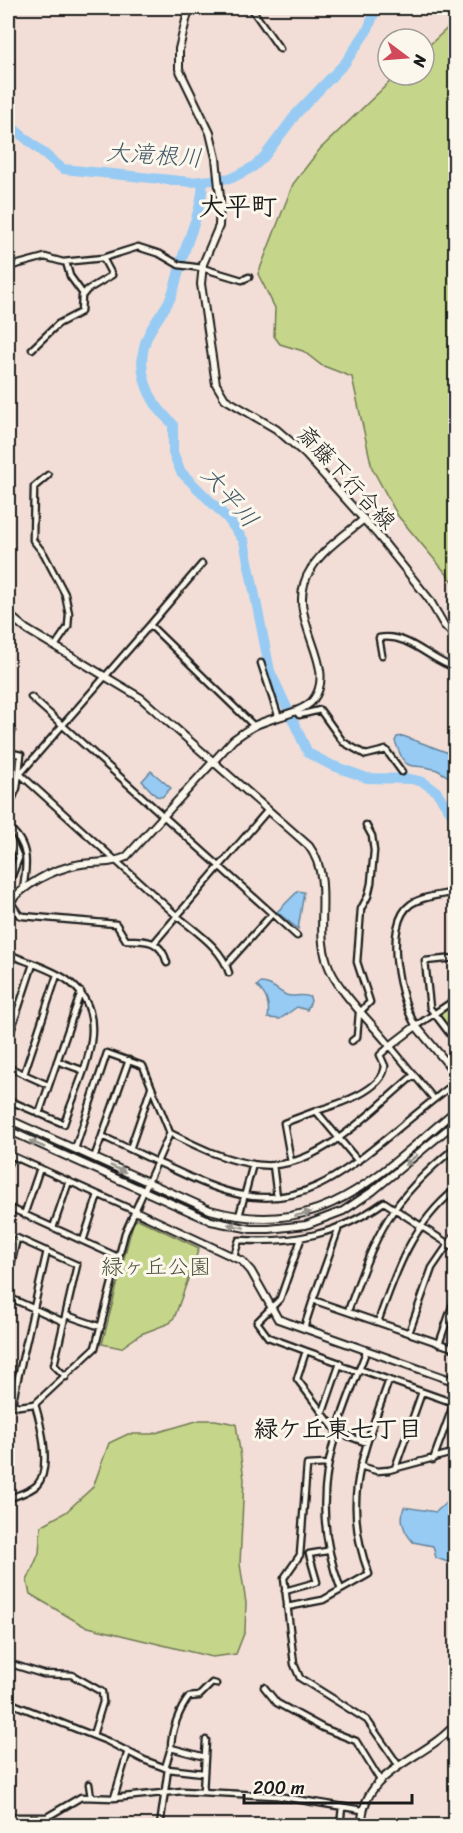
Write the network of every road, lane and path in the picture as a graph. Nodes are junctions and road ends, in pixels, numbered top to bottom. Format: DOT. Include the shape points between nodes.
graph roads {
  1 [pos="189,8"];
  2 [pos="251,8"];
  3 [pos="280,49"];
  4 [pos="103,258"];
  5 [pos="66,262"];
  6 [pos="8,267"];
  7 [pos="202,268"];
  8 [pos="249,277"];
  9 [pos="83,294"];
  10 [pos="32,350"];
  11 [pos="48,475"];
  12 [pos="364,519"];
  13 [pos="202,564"];
  14 [pos="9,618"];
  15 [pos="150,625"];
  16 [pos="456,638"];
  17 [pos="55,646"];
  18 [pos="382,655"];
  19 [pos="261,663"];
  20 [pos="456,668"];
  21 [pos="105,675"];
  22 [pos="31,697"];
  23 [pos="287,713"];
  24 [pos="62,726"];
  25 [pos="254,726"];
  26 [pos="12,731"];
  27 [pos="8,744"];
  28 [pos="8,752"];
  29 [pos="212,762"];
  30 [pos="402,772"];
  31 [pos="20,774"];
  32 [pos="8,809"];
  33 [pos="268,810"];
  34 [pos="164,818"];
  35 [pos="366,825"];
  36 [pos="8,827"];
  37 [pos="8,833"];
  38 [pos="116,862"];
  39 [pos="220,866"];
  40 [pos="11,878"];
  41 [pos="23,889"];
  42 [pos="456,892"];
  43 [pos="9,902"];
  44 [pos="272,914"];
  45 [pos="177,916"];
  46 [pos="297,936"];
  47 [pos="154,943"];
  48 [pos="8,955"];
  49 [pos="456,958"];
  50 [pos="167,963"];
  51 [pos="33,964"];
  52 [pos="227,964"];
  53 [pos="229,973"];
  54 [pos="57,975"];
  55 [pos="81,992"];
  56 [pos="456,999"];
  57 [pos="362,1011"];
  58 [pos="433,1014"];
  59 [pos="416,1026"];
  60 [pos="8,1040"];
  61 [pos="352,1041"];
  62 [pos="456,1042"];
  63 [pos="390,1046"];
  64 [pos="129,1060"];
  65 [pos="57,1061"];
  66 [pos="8,1067"];
  67 [pos="82,1070"];
  68 [pos="24,1074"];
  69 [pos="456,1074"];
  70 [pos="414,1075"];
  71 [pos="456,1082"];
  72 [pos="48,1085"];
  73 [pos="151,1088"];
  74 [pos="434,1099"];
  75 [pos="8,1100"];
  76 [pos="456,1110"];
  77 [pos="316,1111"];
  78 [pos="39,1114"];
  79 [pos="8,1119"];
  80 [pos="456,1122"];
  81 [pos="8,1130"];
  82 [pos="170,1133"];
  83 [pos="102,1136"];
  84 [pos="338,1137"];
  85 [pos="456,1147"];
  86 [pos="75,1149"];
  87 [pos="129,1149"];
  88 [pos="9,1155"];
  89 [pos="94,1158"];
  90 [pos="291,1161"];
  91 [pos="358,1161"];
  92 [pos="156,1162"];
  93 [pos="8,1164"];
  94 [pos="253,1164"];
  95 [pos="273,1165"];
  96 [pos="40,1168"];
  97 [pos="69,1181"];
  98 [pos="147,1183"];
  99 [pos="456,1189"];
  100 [pos="144,1191"];
  101 [pos="98,1195"];
  102 [pos="245,1195"];
  103 [pos="277,1197"];
  104 [pos="8,1207"];
  105 [pos="394,1207"];
  106 [pos="135,1211"];
  107 [pos="24,1215"];
  108 [pos="238,1218"];
  109 [pos="420,1225"];
  110 [pos="53,1228"];
  111 [pos="338,1230"];
  112 [pos="456,1233"];
  113 [pos="300,1239"];
  114 [pos="83,1241"];
  115 [pos="447,1243"];
  116 [pos="456,1248"];
  117 [pos="47,1251"];
  118 [pos="234,1256"];
  119 [pos="118,1257"];
  120 [pos="8,1279"];
  121 [pos="456,1295"];
  122 [pos="8,1297"];
  123 [pos="313,1300"];
  124 [pos="33,1309"];
  125 [pos="270,1309"];
  126 [pos="348,1311"];
  127 [pos="66,1315"];
  128 [pos="64,1322"];
  129 [pos="378,1322"];
  130 [pos="101,1327"];
  131 [pos="303,1329"];
  132 [pos="409,1333"];
  133 [pos="439,1344"];
  134 [pos="456,1349"];
  135 [pos="306,1351"];
  136 [pos="366,1352"];
  137 [pos="339,1365"];
  138 [pos="358,1370"];
  139 [pos="66,1377"];
  140 [pos="389,1380"];
  141 [pos="456,1382"];
  142 [pos="422,1392"];
  143 [pos="10,1404"];
  144 [pos="35,1404"];
  145 [pos="323,1412"];
  146 [pos="337,1432"];
  147 [pos="368,1443"];
  148 [pos="456,1452"];
  149 [pos="433,1460"];
  150 [pos="327,1464"];
  151 [pos="360,1466"];
  152 [pos="395,1468"];
  153 [pos="8,1499"];
  154 [pos="327,1551"];
  155 [pos="309,1554"];
  156 [pos="300,1555"];
  157 [pos="341,1590"];
  158 [pos="285,1592"];
  159 [pos="287,1607"];
  160 [pos="8,1663"];
  161 [pos="216,1684"];
  162 [pos="264,1687"];
  163 [pos="8,1702"];
  164 [pos="456,1723"];
  165 [pos="93,1735"];
  166 [pos="206,1740"];
  167 [pos="171,1748"];
  168 [pos="128,1751"];
  169 [pos="205,1757"];
  170 [pos="399,1766"];
  171 [pos="166,1768"];
  172 [pos="203,1773"];
  173 [pos="380,1780"];
  174 [pos="89,1784"];
  175 [pos="166,1792"];
  176 [pos="203,1792"];
  177 [pos="91,1797"];
  178 [pos="114,1798"];
  179 [pos="342,1807"];
  180 [pos="362,1810"];
  181 [pos="8,1817"];
  182 [pos="41,1819"];
  183 [pos="41,1826"];
  184 [pos="160,1826"];
  185 [pos="340,1826"];
  186 [pos="362,1826"];
  1 -- 7 [label="street, 斎藤下行合線" via="179,49 179,69 210,133 220,197 219,226"];
  2 -- 3 [label="street"];
  4 -- 5 [label="street"];
  4 -- 7 [label="street" via="138,248 160,254 178,265"];
  4 -- 9 [label="street" via="112,275"];
  5 -- 6 [label="street" via="45,257"];
  5 -- 9 [label="street" via="70,276"];
  7 -- 8 [label="street" via="242,280"];
  7 -- 12 [label="street, 斎藤下行合線" via="201,290 214,379 222,395 293,443"];
  9 -- 10 [label="street" via="81,312 58,324"];
  11 -- 17 [label="street" via="34,487 32,531 33,540 65,594 68,627"];
  12 -- 16 [label="street, 斎藤下行合線"];
  12 -- 23 [label="street" via="324,553 306,578 302,612 321,678 314,699"];
  13 -- 15 [label="street"];
  14 -- 17 [label="street"];
  15 -- 21 [label="street"];
  15 -- 25 [label="street"];
  17 -- 21 [label="street"];
  18 -- 20 [label="street" via="379,638 384,637 427,651"];
  19 -- 23 [label="street"];
  21 -- 24 [label="street"];
  21 -- 29 [label="street" via="141,698"];
  22 -- 24 [label="street"];
  23 -- 25 [label="street"];
  23 -- 30 [label="street" via="299,715 320,710 343,742 362,754 387,750"];
  24 -- 31 [label="street"];
  24 -- 34 [label="street"];
  25 -- 29 [label="street" via="233,740"];
  26 -- 27 [label="street"];
  28 -- 31 [label="street" via="21,755"];
  29 -- 33 [label="street"];
  29 -- 34 [label="street"];
  31 -- 32 [label="street"];
  31 -- 38 [label="street"];
  33 -- 39 [label="street"];
  33 -- 57 [label="street" via="317,856 323,879 327,962"];
  34 -- 38 [label="street" via="133,852"];
  34 -- 39 [label="street"];
  35 -- 57 [label="street" via="374,851 371,883 361,909 357,962 370,1002"];
  36 -- 41 [label="street" via="28,857"];
  37 -- 40 [label="street" via="19,858"];
  38 -- 41 [label="street" via="77,864"];
  38 -- 45 [label="street"];
  39 -- 44 [label="street"];
  39 -- 45 [label="street"];
  41 -- 43 [label="street"];
  42 -- 59 [label="street" via="411,904 399,922 395,962 410,1018"];
  43 -- 47 [label="street" via="19,915 116,924 126,940"];
  44 -- 46 [label="street"];
  44 -- 52 [label="street"];
  45 -- 47 [label="street"];
  45 -- 52 [label="street"];
  47 -- 50 [label="street" via="162,949"];
  48 -- 51 [label="street"];
  49 -- 58 [label="street" via="425,961"];
  51 -- 54 [label="street"];
  51 -- 60 [label="street"];
  52 -- 53 [label="street"];
  54 -- 55 [label="street"];
  54 -- 68 [label="street"];
  55 -- 65 [label="street"];
  55 -- 67 [label="street" via="94,1027"];
  56 -- 58 [label="street"];
  57 -- 61 [label="street" via="357,1037"];
  57 -- 63 [label="street"];
  58 -- 59 [label="street"];
  58 -- 62 [label="street"];
  59 -- 63 [label="street"];
  59 -- 69 [label="street"];
  63 -- 70 [label="street"];
  63 -- 77 [label="street" via="380,1055 385,1066 381,1077 355,1097"];
  64 -- 73 [label="street" via="143,1066"];
  64 -- 83 [label="street"];
  64 -- 86 [label="street" via="107,1053"];
  65 -- 67 [label="street"];
  65 -- 72 [label="street"];
  66 -- 68 [label="street"];
  67 -- 78 [label="street" via="64,1124"];
  68 -- 72 [label="street"];
  70 -- 74 [label="street"];
  70 -- 84 [label="street"];
  71 -- 74 [label="street"];
  72 -- 78 [label="street"];
  73 -- 82 [label="street"];
  73 -- 87 [label="street"];
  74 -- 91 [label="street"];
  75 -- 78 [label="street"];
  108 -- 76 [label="street, one-way" via="297,1216 341,1201"];
  77 -- 84 [label="street"];
  77 -- 90 [label="street" via="284,1123"];
  79 -- 86 [label="street"];
  80 -- 100 [label="street, one-way" via="373,1191 343,1211 306,1224 269,1229 211,1221"];
  100 -- 81 [label="street, one-way"];
  82 -- 92 [label="street"];
  82 -- 94 [label="street" via="229,1159"];
  83 -- 87 [label="street"];
  83 -- 89 [label="street"];
  84 -- 90 [label="street" via="316,1153"];
  84 -- 91 [label="street"];
  85 -- 105 [label="street" via="417,1180"];
  86 -- 89 [label="street"];
  87 -- 92 [label="street"];
  88 -- 93 [label="street"];
  88 -- 96 [label="street"];
  89 -- 98 [label="street, one-way"];
  90 -- 95 [label="street"];
  91 -- 103 [label="street" via="320,1186"];
  92 -- 98 [label="street"];
  92 -- 102 [label="street" via="211,1186"];
  94 -- 95 [label="street"];
  94 -- 102 [label="street"];
  95 -- 103 [label="street"];
  96 -- 97 [label="street"];
  96 -- 107 [label="street"];
  97 -- 101 [label="street"];
  97 -- 110 [label="street"];
  98 -- 100 [label="street"];
  98 -- 108 [label="street"];
  99 -- 109 [label="street"];
  100 -- 106 [label="street"];
  101 -- 106 [label="street"];
  101 -- 114 [label="street"];
  102 -- 103 [label="street"];
  102 -- 108 [label="street"];
  104 -- 107 [label="street"];
  105 -- 109 [label="street"];
  105 -- 111 [label="street" via="384,1202"];
  105 -- 126 [label="street" via="372,1244"];
  106 -- 118 [label="street"];
  106 -- 119 [label="street"];
  107 -- 110 [label="street"];
  109 -- 115 [label="street"];
  109 -- 129 [label="street" via="398,1266"];
  110 -- 114 [label="street"];
  111 -- 113 [label="street"];
  111 -- 123 [label="street"];
  112 -- 115 [label="street"];
  113 -- 118 [label="street" via="239,1240"];
  113 -- 125 [label="street" via="280,1299"];
  114 -- 119 [label="street"];
  115 -- 116 [label="street"];
  115 -- 132 [label="street" via="432,1268"];
  117 -- 120 [label="street" via="17,1238"];
  117 -- 124 [label="street"];
  117 -- 127 [label="street" via="77,1265"];
  118 -- 125 [label="street" via="251,1271"];
  119 -- 130 [label="street"];
  121 -- 133 [label="street"];
  122 -- 124 [label="street"];
  123 -- 126 [label="street"];
  123 -- 131 [label="street"];
  124 -- 128 [label="street"];
  124 -- 143 [label="street"];
  125 -- 131 [label="street" via="278,1319"];
  125 -- 135 [label="street" via="257,1322 264,1332"];
  126 -- 129 [label="street"];
  127 -- 128 [label="street"];
  127 -- 130 [label="street"];
  128 -- 139 [label="street" via="54,1365"];
  129 -- 132 [label="street"];
  130 -- 139 [label="street" via="95,1348"];
  131 -- 136 [label="street"];
  132 -- 133 [label="street"];
  133 -- 134 [label="street"];
  135 -- 137 [label="street"];
  135 -- 145 [label="street" via="297,1379"];
  136 -- 138 [label="street"];
  136 -- 141 [label="street"];
  137 -- 138 [label="street"];
  137 -- 145 [label="street"];
  138 -- 140 [label="street"];
  138 -- 146 [label="street"];
  139 -- 144 [label="street"];
  140 -- 142 [label="street"];
  140 -- 147 [label="street"];
  142 -- 149 [label="street" via="454,1403"];
  142 -- 152 [label="street"];
  143 -- 144 [label="street"];
  144 -- 153 [label="street" via="45,1471 36,1486"];
  145 -- 146 [label="street"];
  146 -- 147 [label="street"];
  146 -- 150 [label="street"];
  147 -- 151 [label="street"];
  148 -- 149 [label="street"];
  149 -- 152 [label="street"];
  150 -- 154 [label="street" via="322,1516"];
  150 -- 156 [label="street" via="307,1466"];
  151 -- 152 [label="street" via="377,1471"];
  151 -- 157 [label="street" via="355,1515 357,1537 369,1574"];
  154 -- 155 [label="street"];
  154 -- 157 [label="street"];
  155 -- 156 [label="street"];
  155 -- 158 [label="street" via="317,1582"];
  156 -- 158 [label="street" via="284,1578"];
  157 -- 159 [label="street" via="323,1600"];
  158 -- 159 [label="street"];
  159 -- 170 [label="street" via="294,1664 300,1678 367,1720"];
  160 -- 165 [label="street" via="43,1674 72,1675 102,1692 103,1702"];
  161 -- 167 [label="street" via="185,1702"];
  162 -- 173 [label="street" via="277,1703 356,1741"];
  163 -- 165 [label="street"];
  164 -- 170 [label="street" via="436,1743"];
  165 -- 168 [label="street"];
  166 -- 169 [label="street"];
  167 -- 169 [label="street"];
  167 -- 171 [label="street"];
  168 -- 171 [label="street"];
  168 -- 178 [label="street"];
  169 -- 172 [label="street"];
  170 -- 173 [label="street"];
  171 -- 172 [label="street"];
  171 -- 175 [label="street"];
  172 -- 176 [label="street"];
  173 -- 180 [label="street"];
  174 -- 177 [label="street"];
  175 -- 176 [label="street"];
  175 -- 178 [label="street"];
  175 -- 184 [label="street"];
  176 -- 179 [label="street" via="277,1796"];
  177 -- 178 [label="street"];
  177 -- 182 [label="street" via="81,1797"];
  179 -- 180 [label="street"];
  179 -- 185 [label="street"];
  180 -- 186 [label="street"];
  181 -- 182 [label="street"];
  182 -- 183 [label="street"];
}
